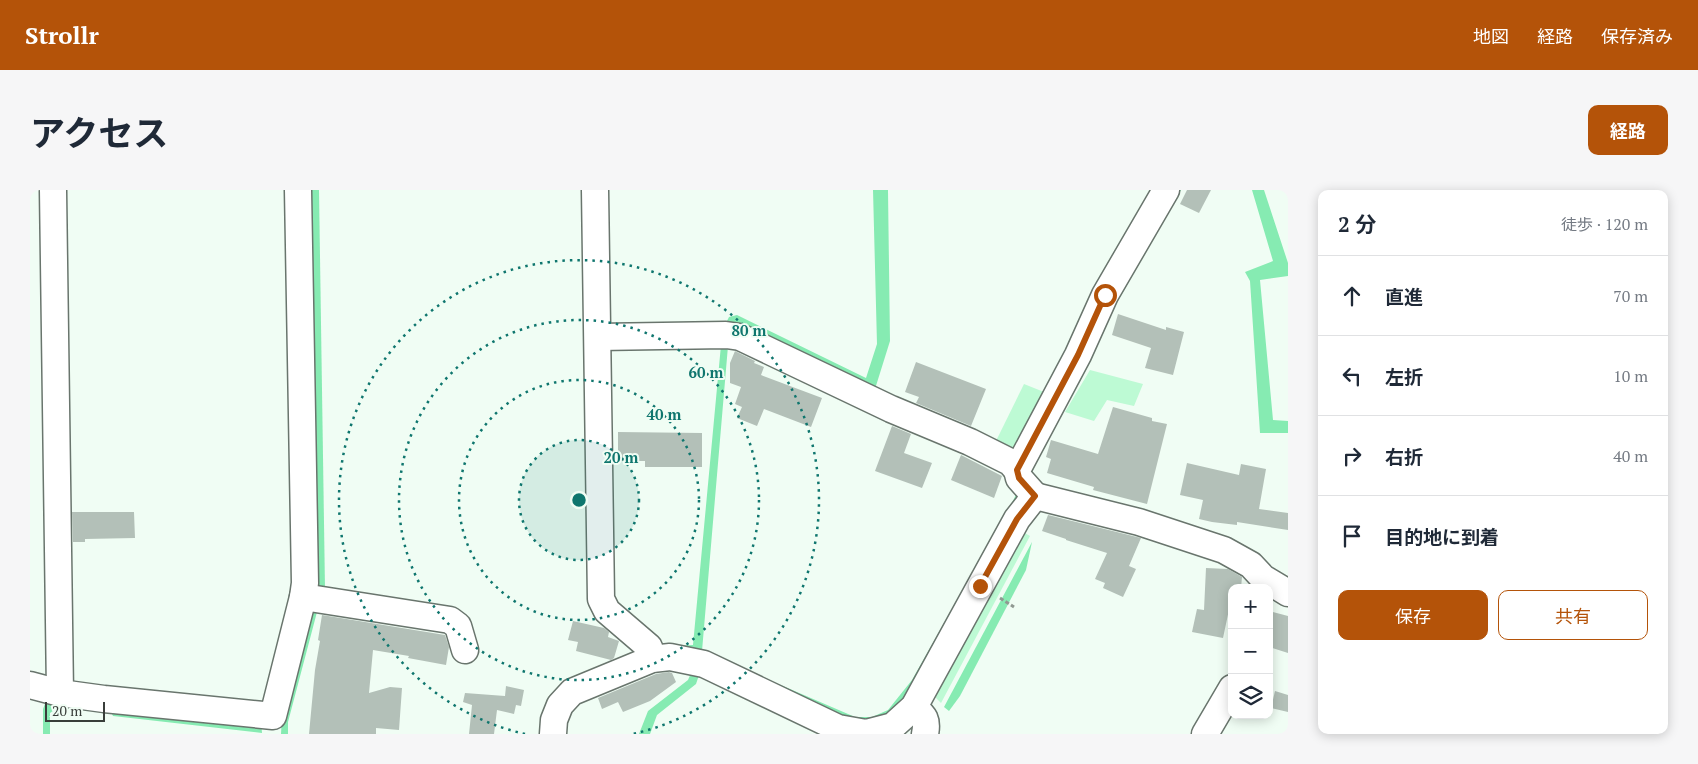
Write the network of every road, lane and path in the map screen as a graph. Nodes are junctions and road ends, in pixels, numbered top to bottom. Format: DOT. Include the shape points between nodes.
graph roads {
  1 [pos="53,190"];
  2 [pos="298,190"];
  3 [pos="595,190"];
  4 [pos="1166,190"];
  5 [pos="598,337"];
  6 [pos="1025,484"];
  7 [pos="1261,583"];
  8 [pos="1288,593"];
  9 [pos="303,597"];
  10 [pos="997,597"];
  11 [pos="1014,606"];
  12 [pos="465,650"];
  13 [pos="652,660"];
  14 [pos="30,685"];
  15 [pos="60,693"];
  16 [pos="1228,695"];
  17 [pos="919,697"];
  18 [pos="272,725"];
  19 [pos="553,734"];
  20 [pos="925,734"];
  21 [pos="1205,734"];
  1 -- 15 [label="street"];
  2 -- 9 [label="street"];
  3 -- 5 [label="street"];
  4 -- 6 [label="street" via="1105,295"];
  5 -- 6 [label="street" via="740,337 1010,462"];
  5 -- 13 [label="street" via="601,599 607,611 649,648"];
  6 -- 7 [label="street" via="1224,550 1251,565"];
  6 -- 17 [label="street" via="1017,519"];
  7 -- 8 [label="street"];
  9 -- 12 [label="street" via="450,620 458,626"];
  9 -- 18 [label="street"];
  10 -- 11 [label="path"];
  13 -- 17 [label="street" via="670,657 704,664 838,728 866,733 893,726"];
  13 -- 19 [label="street" via="572,692 560,705"];
  14 -- 15 [label="street"];
  15 -- 18 [label="street"];
  16 -- 21 [label="street"];
  17 -- 20 [label="street" via="927,725"];
}
